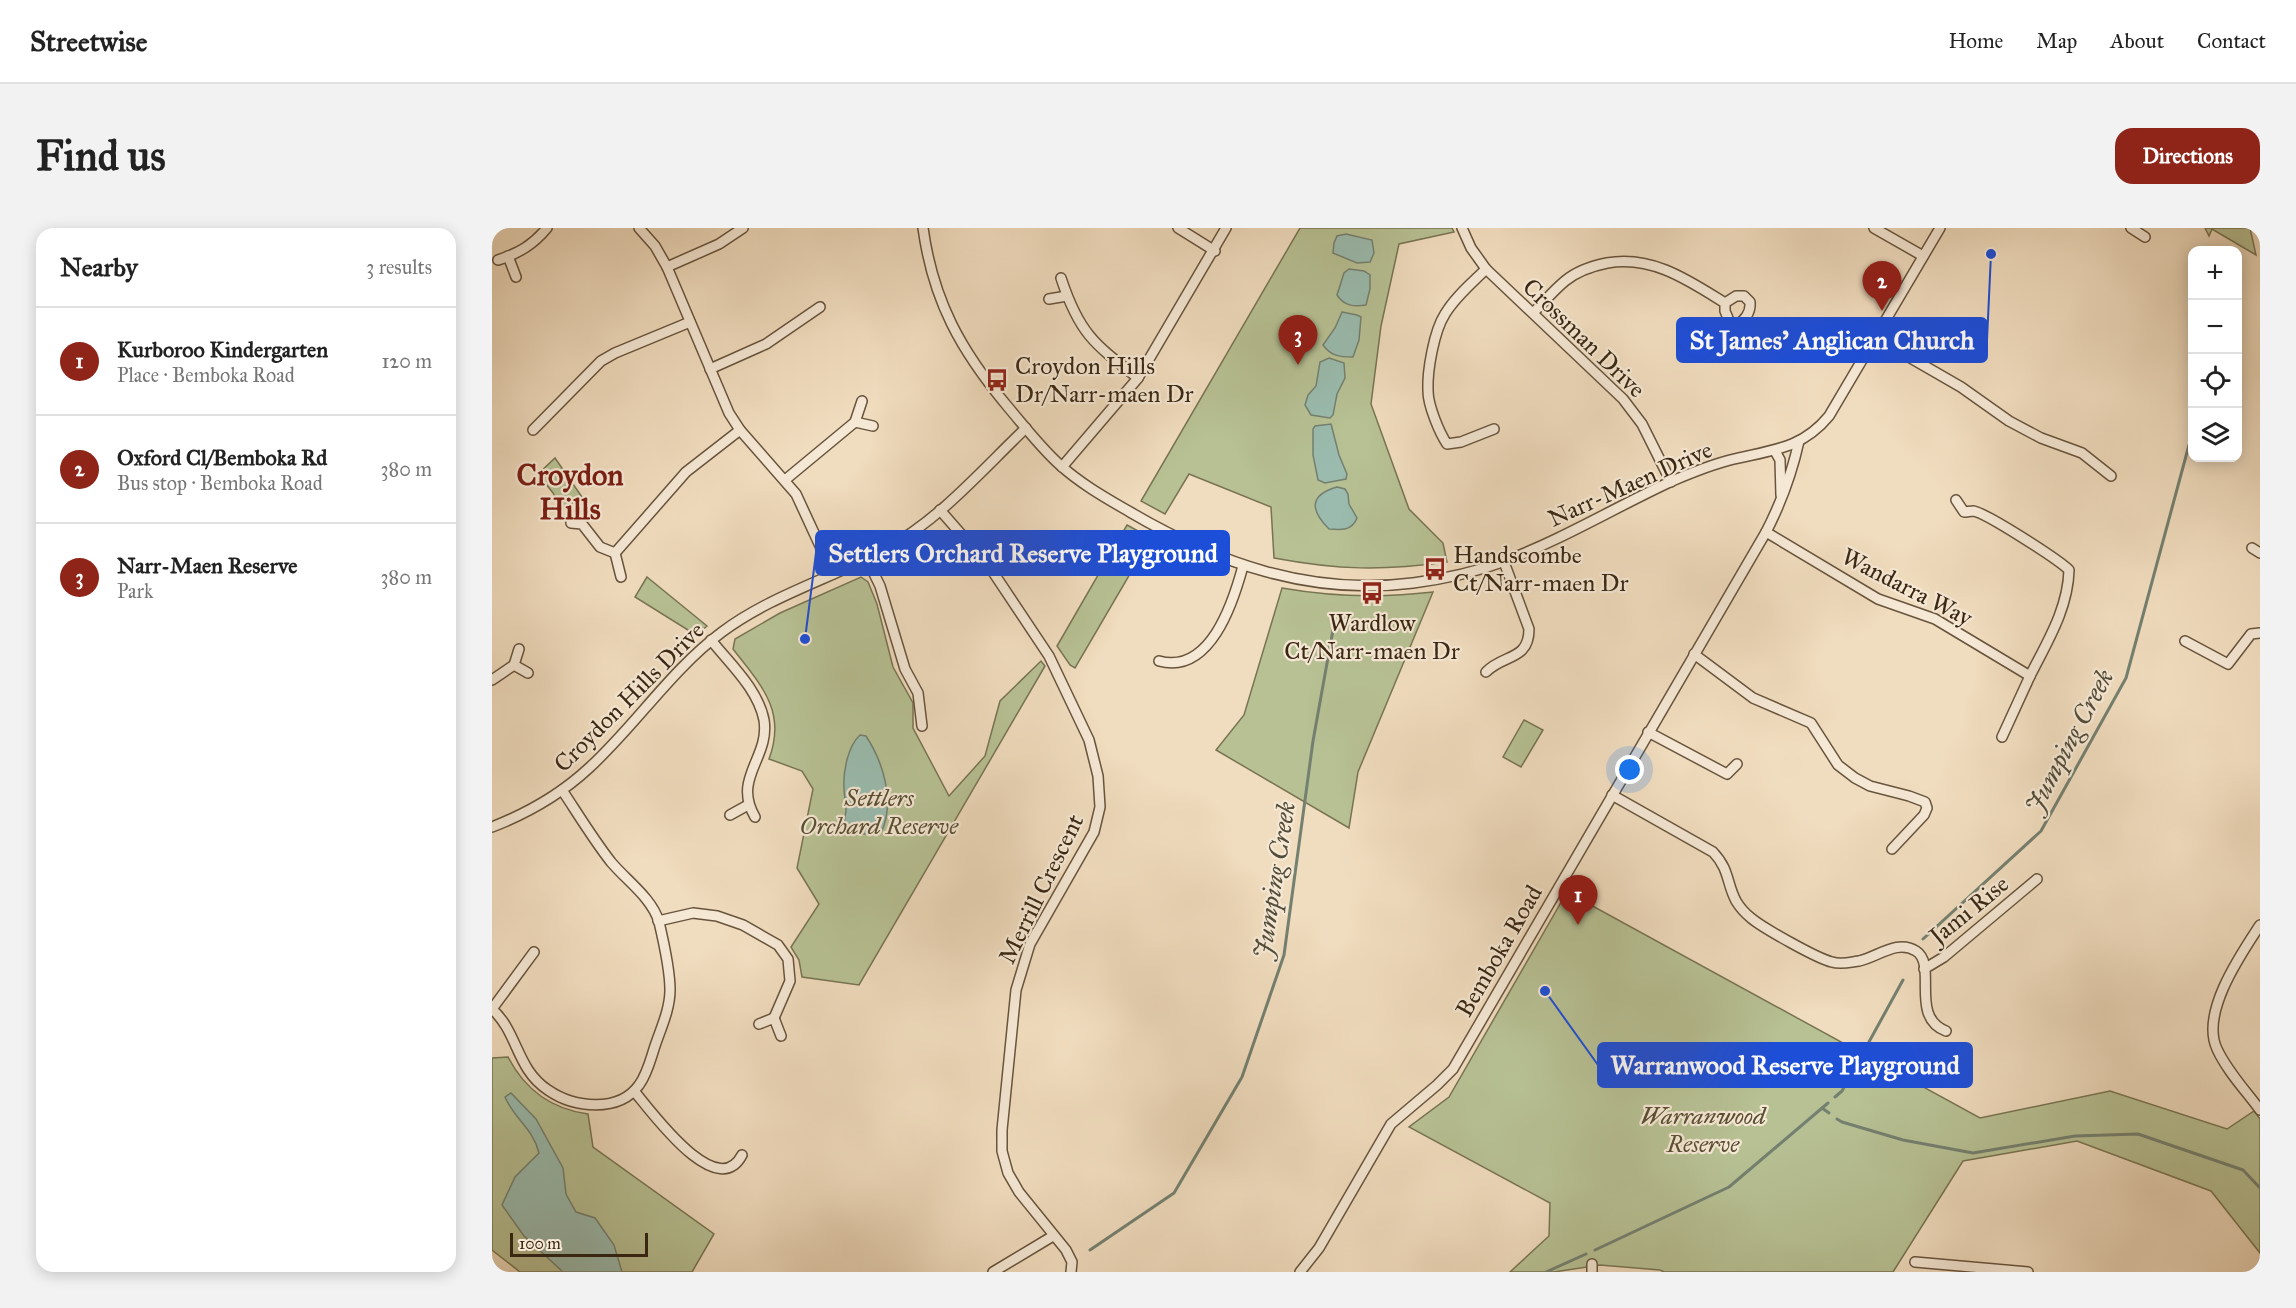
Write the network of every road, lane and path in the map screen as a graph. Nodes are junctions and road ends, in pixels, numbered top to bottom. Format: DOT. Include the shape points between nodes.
graph roads {
  1 [pos="547,228"];
  2 [pos="639,228"];
  3 [pos="743,228"];
  4 [pos="923,228"];
  5 [pos="1178,228"];
  6 [pos="1226,228"];
  7 [pos="1462,228"];
  8 [pos="1874,228"];
  9 [pos="1940,228"];
  10 [pos="2131,228"];
  11 [pos="2145,237"];
  12 [pos="1215,251"];
  13 [pos="508,256"];
  14 [pos="1923,256"];
  15 [pos="498,260"];
  16 [pos="667,267"];
  17 [pos="1486,269"];
  18 [pos="516,277"];
  19 [pos="1061,278"];
  20 [pos="1067,296"];
  21 [pos="1049,299"];
  22 [pos="1725,303"];
  23 [pos="820,308"];
  24 [pos="1533,313"];
  25 [pos="690,322"];
  26 [pos="1876,338"];
  27 [pos="710,369"];
  28 [pos="1138,378"];
  29 [pos="862,401"];
  30 [pos="855,422"];
  31 [pos="873,426"];
  32 [pos="1026,428"];
  33 [pos="1494,429"];
  34 [pos="533,430"];
  35 [pos="740,430"];
  36 [pos="1800,441"];
  37 [pos="1775,451"];
  38 [pos="1062,467"];
  39 [pos="2111,476"];
  40 [pos="785,480"];
  41 [pos="1671,482"];
  42 [pos="1781,500"];
  43 [pos="1956,500"];
  44 [pos="940,510"];
  45 [pos="571,524"];
  46 [pos="1766,532"];
  47 [pos="615,553"];
  48 [pos="867,559"];
  49 [pos="1504,562"];
  50 [pos="1243,566"];
  51 [pos="833,574"];
  52 [pos="621,577"];
  53 [pos="2260,633"];
  54 [pos="711,640"];
  55 [pos="2185,641"];
  56 [pos="519,649"];
  57 [pos="1694,654"];
  58 [pos="1159,661"];
  59 [pos="514,665"];
  60 [pos="1486,672"];
  61 [pos="528,674"];
  62 [pos="2030,676"];
  63 [pos="492,680"];
  64 [pos="922,726"];
  65 [pos="1648,732"];
  66 [pos="2002,737"];
  67 [pos="1737,764"];
  68 [pos="562,790"];
  69 [pos="1612,795"];
  70 [pos="748,805"];
  71 [pos="730,816"];
  72 [pos="755,817"];
  73 [pos="492,827"];
  74 [pos="1893,849"];
  75 [pos="2037,879"];
  76 [pos="658,921"];
  77 [pos="2260,925"];
  78 [pos="534,952"];
  79 [pos="1924,969"];
  80 [pos="492,1009"];
  81 [pos="774,1018"];
  82 [pos="759,1024"];
  83 [pos="1946,1031"];
  84 [pos="781,1036"];
  85 [pos="634,1091"];
  86 [pos="2260,1110"];
  87 [pos="742,1155"];
  88 [pos="1053,1236"];
  89 [pos="1915,1262"];
  90 [pos="993,1272"];
  91 [pos="1071,1272"];
  92 [pos="1300,1272"];
  93 [pos="2028,1272"];
  1 -- 13 [label="street" via="528,247"];
  2 -- 16 [label="street"];
  3 -- 16 [label="street" via="719,244"];
  4 -- 32 [label="street, Narr-Maen Drive" via="933,280 956,336 971,361"];
  5 -- 12 [label="street"];
  6 -- 12 [label="street"];
  7 -- 17 [label="street, Crossman Drive"];
  8 -- 14 [label="street"];
  9 -- 14 [label="street"];
  10 -- 11 [label="street"];
  12 -- 28 [label="street"];
  13 -- 15 [label="street"];
  13 -- 18 [label="street"];
  14 -- 26 [label="street"];
  16 -- 25 [label="street"];
  17 -- 24 [label="street, Crossman Drive"];
  17 -- 33 [label="street" via="1451,305 1439,326 1428,394 1447,444"];
  19 -- 20 [label="street"];
  20 -- 21 [label="street"];
  20 -- 28 [label="street" via="1090,339"];
  22 -- 24 [label="street" via="1674,272 1649,263 1623,260 1581,271 1566,280"];
  23 -- 27 [label="street" via="765,344"];
  24 -- 41 [label="street, Crossman Drive" via="1623,399 1641,424"];
  25 -- 27 [label="street"];
  25 -- 34 [label="street" via="602,361"];
  26 -- 36 [label="street" via="1829,416"];
  26 -- 39 [label="street" via="1961,387 2009,421 2082,453"];
  27 -- 35 [label="street"];
  28 -- 38 [label="street"];
  29 -- 30 [label="street"];
  30 -- 31 [label="street"];
  30 -- 40 [label="street"];
  32 -- 38 [label="street, Narr-Maen Drive"];
  32 -- 44 [label="street, Croydon Hills Drive"];
  35 -- 40 [label="street"];
  35 -- 47 [label="street" via="686,472"];
  36 -- 37 [label="street"];
  36 -- 42 [label="street, Bemboka Road"];
  37 -- 41 [label="street, Narr-Maen Drive" via="1725,461"];
  37 -- 42 [label="street, Bemboka Road" via="1780,460"];
  38 -- 50 [label="street, Narr-Maen Drive" via="1089,488 1170,535"];
  40 -- 51 [label="street" via="800,502"];
  41 -- 49 [label="street, Narr-Maen Drive"];
  42 -- 46 [label="street, Bemboka Road"];
  43 -- 62 [label="street" via="1964,512 1975,511 1991,519 2061,561 2069,570 2061,614"];
  44 -- 48 [label="street, Croydon Hills Drive"];
  44 -- 88 [label="street, Merrill Crescent" via="989,566 1049,656 1089,740 1098,776 1100,807 1094,832 1030,944 1020,974 1006,1082 1002,1130 1005,1164 1011,1180"];
  45 -- 47 [label="street" via="582,524 600,547"];
  46 -- 57 [label="street, Bemboka Road"];
  46 -- 62 [label="street, Wandarra Way" via="1878,599 1935,619"];
  47 -- 52 [label="street"];
  48 -- 51 [label="street, Croydon Hills Drive"];
  48 -- 64 [label="street" via="880,586 904,669 918,693"];
  49 -- 50 [label="street, Narr-Maen Drive" via="1411,583 1379,584 1319,582"];
  49 -- 60 [label="street" via="1529,629 1529,640 1524,649 1494,663"];
  50 -- 58 [label="street" via="1228,612 1209,642 1185,662"];
  51 -- 54 [label="street, Croydon Hills Drive" via="751,613"];
  53 -- 55 [label="street" via="2252,634 2228,664"];
  54 -- 68 [label="street, Croydon Hills Drive" via="601,757"];
  54 -- 70 [label="street" via="755,695 764,720 763,741 748,779"];
  56 -- 59 [label="street"];
  57 -- 65 [label="street, Bemboka Road"];
  57 -- 74 [label="street" via="1753,698 1811,723 1838,765 1855,778 1925,802 1924,815"];
  59 -- 61 [label="street"];
  59 -- 63 [label="street"];
  62 -- 66 [label="street"];
  65 -- 67 [label="street" via="1726,774"];
  65 -- 69 [label="street, Bemboka Road"];
  68 -- 73 [label="street, Croydon Hills Drive"];
  68 -- 76 [label="street" via="611,861 651,906"];
  69 -- 79 [label="street" via="1713,852 1722,862 1736,901 1751,918 1815,955 1844,963 1894,948 1907,948 1918,952"];
  69 -- 92 [label="street, Bemboka Road" via="1453,1069 1391,1124 1319,1248"];
  70 -- 71 [label="street"];
  70 -- 72 [label="street"];
  75 -- 79 [label="street, Jami Rise" via="1944,957"];
  76 -- 81 [label="street" via="693,913 717,916 743,925 778,945 788,959 790,981"];
  76 -- 85 [label="street" via="669,998 645,1074"];
  77 -- 86 [label="street" via="2235,963 2217,1006 2212,1030 2216,1048"];
  78 -- 80 [label="street"];
  79 -- 83 [label="street" via="1929,1017 1936,1027"];
  80 -- 85 [label="street" via="504,1022 524,1065 549,1091 591,1105 614,1102"];
  81 -- 82 [label="street"];
  81 -- 84 [label="street"];
  85 -- 87 [label="street" via="700,1162 727,1169"];
  88 -- 90 [label="street"];
  88 -- 91 [label="street, Merrill Crescent" via="1069,1256"];
  89 -- 93 [label="street"];
}
